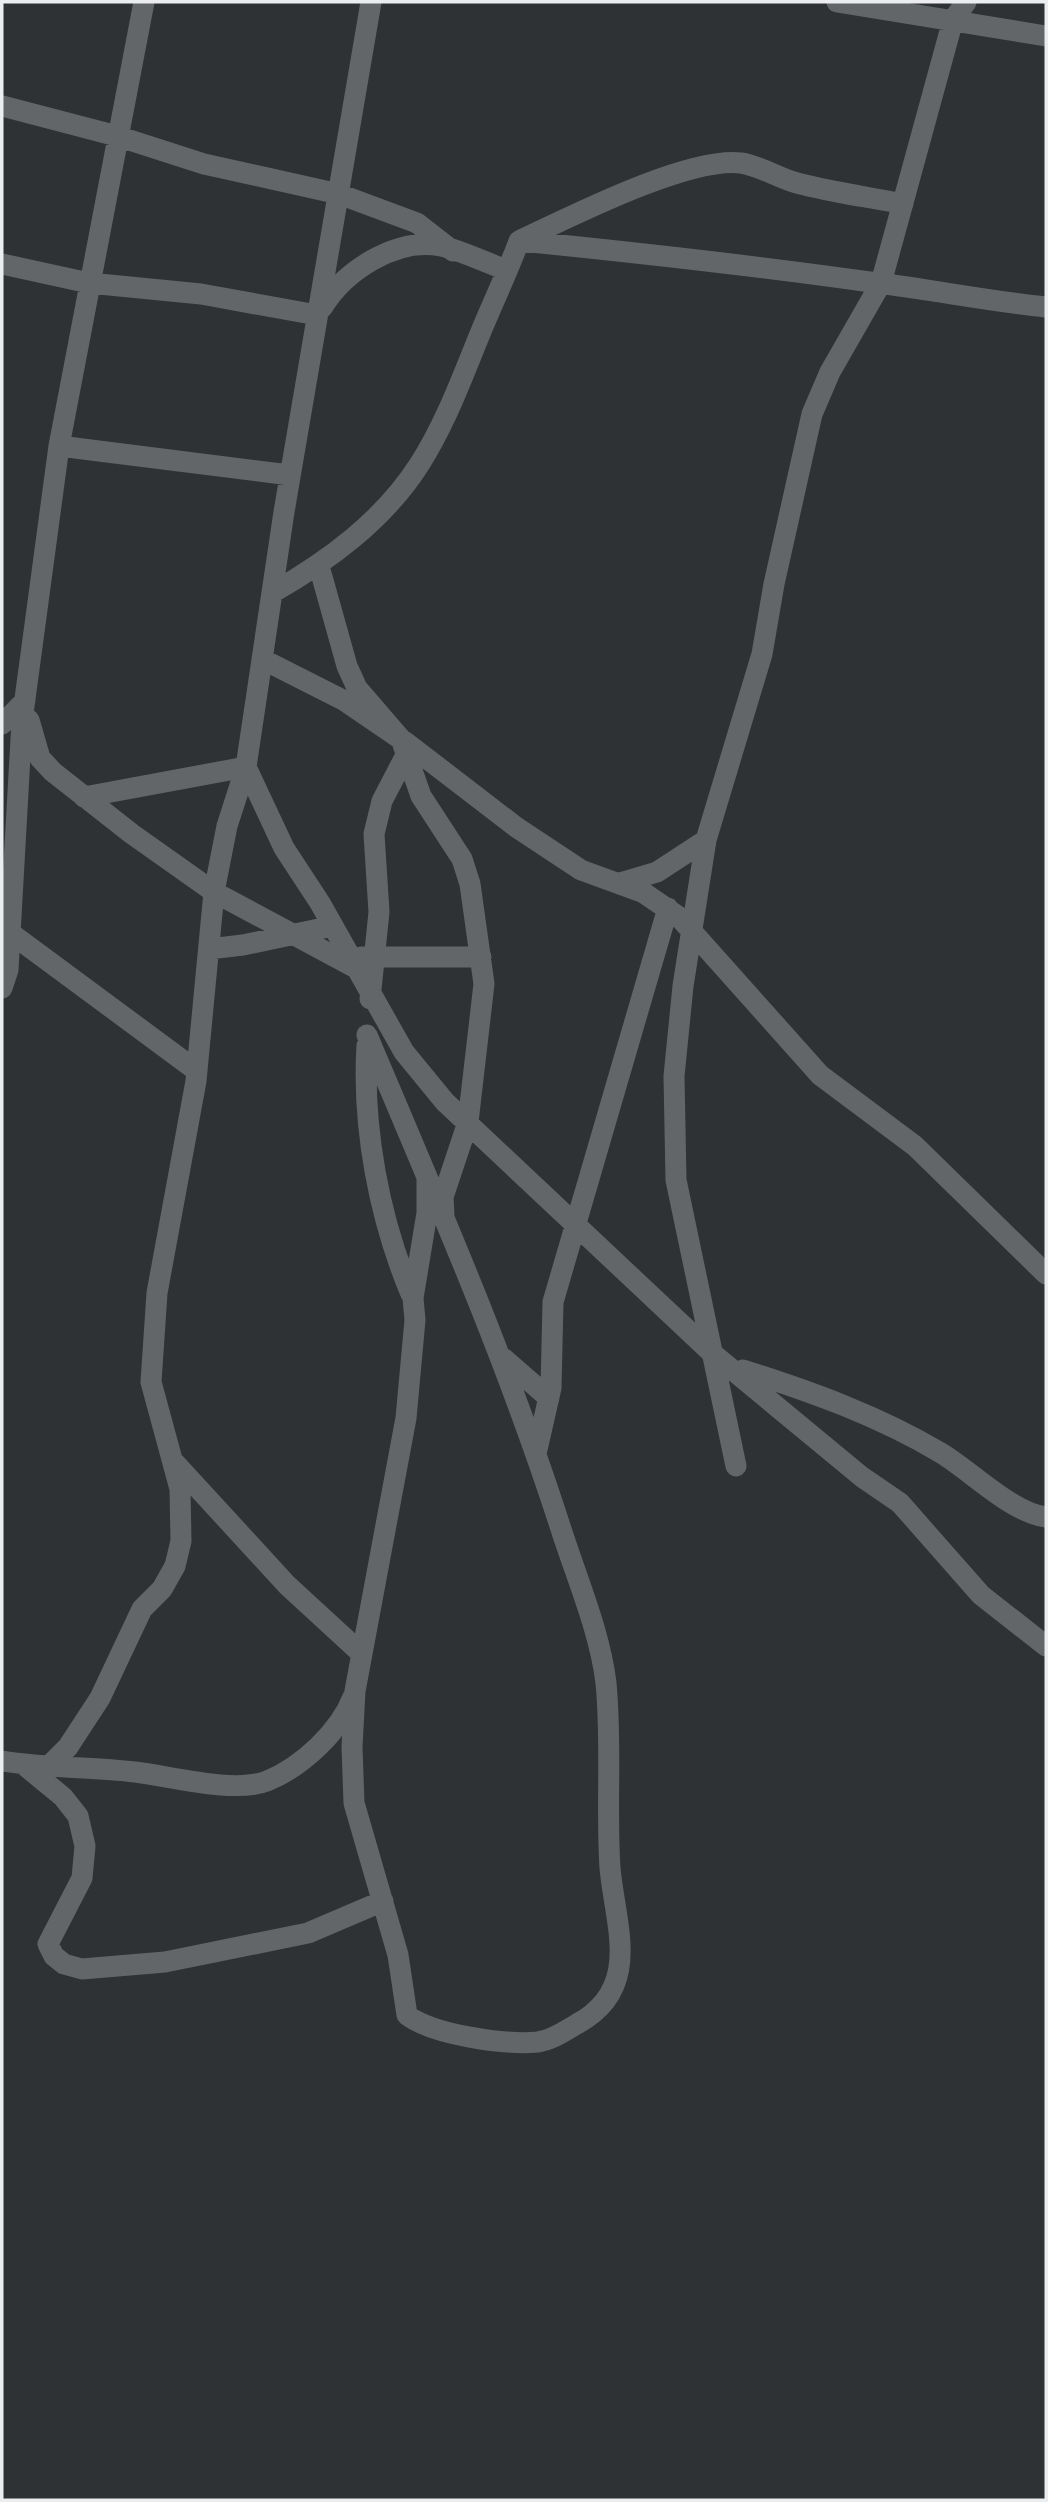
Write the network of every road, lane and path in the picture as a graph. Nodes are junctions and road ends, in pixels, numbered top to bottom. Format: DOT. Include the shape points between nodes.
graph roads {
  1 [pos="144,2"];
  2 [pos="371,2"];
  3 [pos="837,2"];
  4 [pos="966,2"];
  5 [pos="953,20"];
  6 [pos="1046,36"];
  7 [pos="2,106"];
  8 [pos="117,136"];
  9 [pos="340,194"];
  10 [pos="903,204"];
  11 [pos="519,241"];
  12 [pos="453,251"];
  13 [pos="2,264"];
  14 [pos="507,270"];
  15 [pos="89,283"];
  16 [pos="881,283"];
  17 [pos="1046,307"];
  18 [pos="317,315"];
  19 [pos="59,446"];
  20 [pos="290,475"];
  21 [pos="318,566"];
  22 [pos="272,593"];
  23 [pos="262,659"];
  24 [pos="25,701"];
  25 [pos="2,724"];
  26 [pos="404,746"];
  27 [pos="246,767"];
  28 [pos="84,797"];
  29 [pos="706,840"];
  30 [pos="620,883"];
  31 [pos="214,892"];
  32 [pos="668,908"];
  33 [pos="333,926"];
  34 [pos="692,931"];
  35 [pos="9,932"];
  36 [pos="291,936"];
  37 [pos="209,949"];
  38 [pos="481,957"];
  39 [pos="374,958"];
  40 [pos="351,962"];
  41 [pos="2,988"];
  42 [pos="371,996"];
  43 [pos="367,1035"];
  44 [pos="197,1071"];
  45 [pos="468,1122"];
  46 [pos="427,1179"];
  47 [pos="445,1221"];
  48 [pos="575,1224"];
  49 [pos="1046,1274"];
  50 [pos="413,1298"];
  51 [pos="712,1353"];
  52 [pos="501,1356"];
  53 [pos="731,1366"];
  54 [pos="549,1398"];
  55 [pos="536,1454"];
  56 [pos="171,1459"];
  57 [pos="736,1466"];
  58 [pos="1046,1517"];
  59 [pos="1046,1646"];
  60 [pos="362,1654"];
  61 [pos="355,1691"];
  62 [pos="12,1763"];
  63 [pos="49,1766"];
  64 [pos="383,1901"];
  1 -- 8 [label="street"];
  2 -- 9 [label="street"];
  3 -- 5 [label="street"];
  4 -- 5 [label="street"];
  5 -- 6 [label="street"];
  5 -- 10 [label="street"];
  7 -- 8 [label="street"];
  8 -- 9 [label="street" via="204,164"];
  8 -- 15 [label="street"];
  9 -- 12 [label="street" via="417,223"];
  9 -- 18 [label="street"];
  10 -- 11 [label="street" via="797,183 741,163 716,164 611,199"];
  10 -- 16 [label="street"];
  11 -- 14 [label="street"];
  11 -- 16 [label="street"];
  12 -- 14 [label="street"];
  12 -- 18 [label="street" via="424,245 402,248 372,261 332,290"];
  13 -- 15 [label="street"];
  14 -- 21 [label="street" via="445,420 419,466 388,504"];
  15 -- 18 [label="street" via="201,294"];
  15 -- 19 [label="street"];
  16 -- 17 [label="street"];
  16 -- 29 [label="street" via="830,372 812,414 762,654"];
  18 -- 20 [label="street"];
  19 -- 20 [label="street"];
  19 -- 24 [label="street"];
  20 -- 22 [label="street"];
  21 -- 22 [label="street"];
  21 -- 26 [label="street" via="336,637 357,688"];
  22 -- 23 [label="street"];
  23 -- 26 [label="street" via="345,701"];
  23 -- 27 [label="street"];
  24 -- 25 [label="street"];
  24 -- 28 [label="street" via="40,758"];
  24 -- 35 [label="street"];
  26 -- 30 [label="street" via="581,870"];
  26 -- 38 [label="street" via="421,796 466,869"];
  26 -- 39 [label="street" via="373,834 379,894"];
  27 -- 28 [label="street"];
  27 -- 31 [label="street" via="226,826"];
  27 -- 33 [label="street" via="284,848"];
  28 -- 31 [label="street"];
  29 -- 30 [label="street" via="657,872"];
  29 -- 34 [label="street"];
  30 -- 32 [label="street"];
  31 -- 36 [label="street"];
  31 -- 37 [label="street"];
  32 -- 34 [label="street"];
  32 -- 48 [label="street"];
  33 -- 36 [label="street"];
  33 -- 40 [label="street"];
  34 -- 49 [label="street" via="820,1075 915,1146"];
  34 -- 51 [label="street" via="674,1076 676,1180"];
  35 -- 41 [label="street" via="8,970"];
  35 -- 44 [label="street"];
  36 -- 37 [label="street"];
  36 -- 40 [label="street"];
  37 -- 44 [label="street"];
  38 -- 39 [label="street"];
  38 -- 45 [label="street" via="484,984"];
  39 -- 40 [label="street"];
  39 -- 42 [label="street"];
  40 -- 42 [label="street"];
  42 -- 43 [label="street"];
  42 -- 45 [label="street" via="421,1074"];
  43 -- 46 [label="street"];
  43 -- 50 [label="street" via="368,1120 377,1174 395,1250"];
  44 -- 56 [label="street" via="157,1293 151,1360 151,1382"];
  45 -- 47 [label="street" via="443,1197"];
  45 -- 48 [label="street"];
  46 -- 47 [label="street"];
  46 -- 50 [label="street" via="427,1213"];
  47 -- 52 [label="street"];
  48 -- 51 [label="street"];
  48 -- 54 [label="street" via="553,1302"];
  50 -- 60 [label="street" via="407,1418"];
  51 -- 53 [label="street"];
  51 -- 57 [label="street"];
  52 -- 54 [label="street"];
  52 -- 55 [label="street"];
  53 -- 58 [label="street" via="845,1405 942,1454 996,1492"];
  53 -- 59 [label="street" via="901,1503 981,1595"];
  54 -- 55 [label="street"];
  55 -- 64 [label="street" via="606,1682 610,1871 621,1925 615,1983 585,2020 547,2041 493,2040 417,2022 407,2014"];
  56 -- 60 [label="street" via="287,1585"];
  56 -- 63 [label="street" via="180,1489 181,1541 175,1566 162,1589 142,1609 94,1708"];
  60 -- 61 [label="street"];
  61 -- 63 [label="street" via="336,1725 317,1746 265,1782 235,1784"];
  61 -- 64 [label="street" via="354,1802"];
  62 -- 63 [label="street"];
  62 -- 64 [label="street" via="63,1797 78,1816 85,1846 82,1878 48,1944 64,1964 82,1969 165,1962 244,1947 307,1933"];
}
